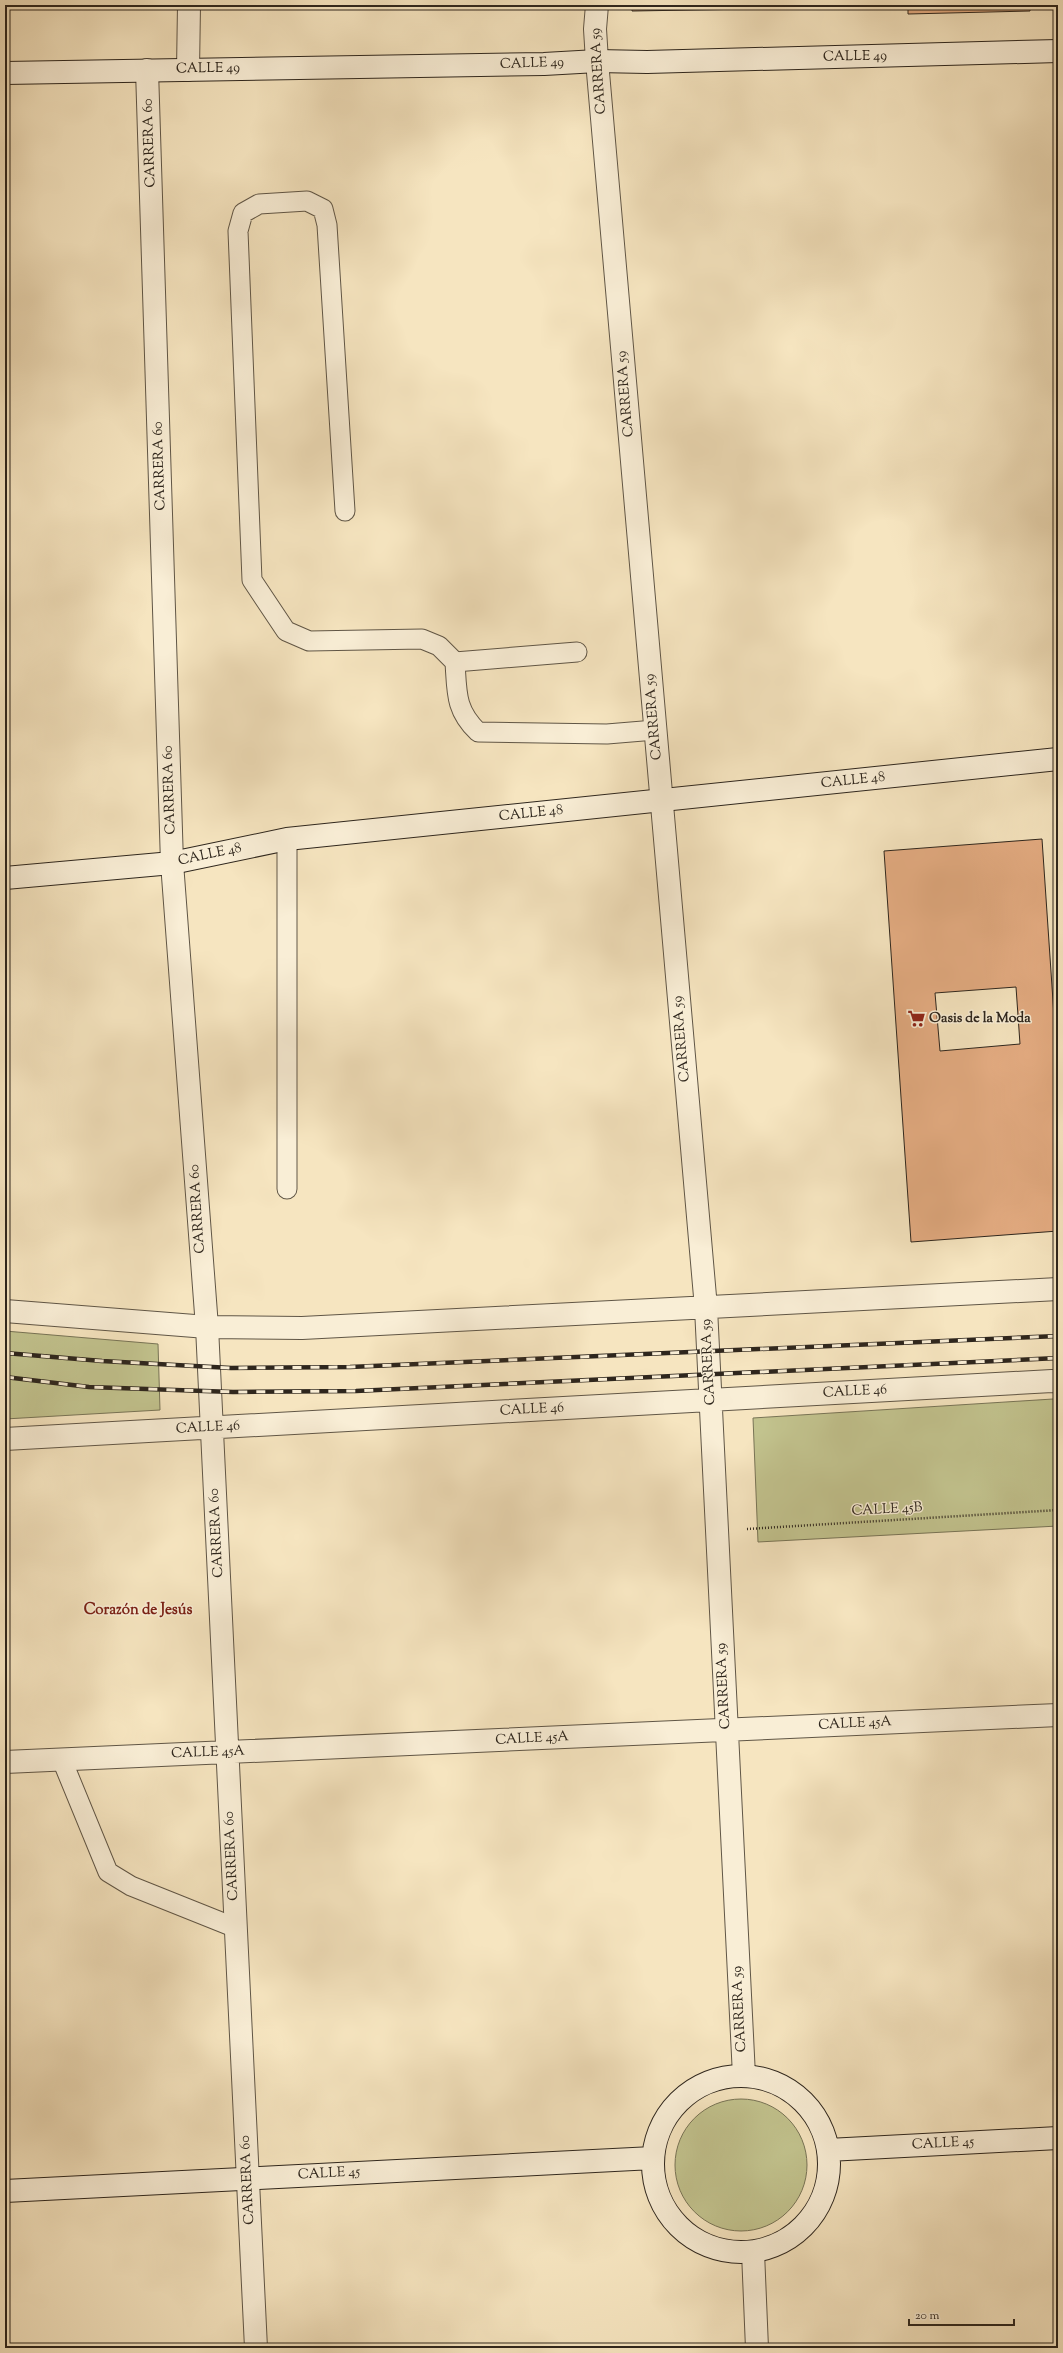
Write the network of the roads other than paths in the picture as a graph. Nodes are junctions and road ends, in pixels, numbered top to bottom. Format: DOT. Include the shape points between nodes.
graph roads {
  1 [pos="597,5"];
  2 [pos="192,6"];
  3 [pos="1058,51"];
  4 [pos="597,61"];
  5 [pos="147,70"];
  6 [pos="188,70"];
  7 [pos="5,73"];
  8 [pos="345,511"];
  9 [pos="577,652"];
  10 [pos="456,662"];
  11 [pos="655,730"];
  12 [pos="1058,759"];
  13 [pos="661,800"];
  14 [pos="287,839"];
  15 [pos="172,863"];
  16 [pos="5,878"];
  17 [pos="287,1189"];
  18 [pos="1058,1289"];
  19 [pos="706,1308"];
  20 [pos="5,1312"];
  21 [pos="206,1327"];
  22 [pos="1058,1382"];
  23 [pos="710,1400"];
  24 [pos="212,1428"];
  25 [pos="5,1439"];
  26 [pos="1058,1715"];
  27 [pos="727,1730"];
  28 [pos="227,1753"];
  29 [pos="62,1760"];
  30 [pos="5,1762"];
  31 [pos="236,1928"];
  32 [pos="744,2076"];
  33 [pos="1058,2138"];
  34 [pos="828,2150"];
  35 [pos="653,2158"];
  36 [pos="248,2178"];
  37 [pos="5,2191"];
  38 [pos="753,2252"];
  39 [pos="256,2348"];
  40 [pos="757,2348"];
  1 -- 4 [label="street, CARRERA 59"];
  2 -- 6 [label="street"];
  3 -- 4 [label="street, CALLE 49" via="647,62"];
  4 -- 6 [label="street, CALLE 49"];
  4 -- 11 [label="street, CARRERA 59"];
  5 -- 6 [label="street, CALLE 49"];
  5 -- 7 [label="street, CALLE 49"];
  5 -- 15 [label="street, CARRERA 60"];
  8 -- 10 [label="lane" via="328,225 323,208 307,201 259,204 243,213 238,231 252,580 286,631 309,641 422,639 440,646"];
  9 -- 10 [label="lane"];
  10 -- 11 [label="lane" via="458,702 465,720 478,732 607,734"];
  11 -- 13 [label="street, CARRERA 59"];
  12 -- 13 [label="street, CALLE 48"];
  13 -- 14 [label="street, CALLE 48"];
  13 -- 19 [label="street, CARRERA 59"];
  14 -- 15 [label="street, CALLE 48"];
  14 -- 17 [label="lane"];
  15 -- 16 [label="street, CALLE 48"];
  15 -- 21 [label="street, CARRERA 60"];
  18 -- 19 [label="street"];
  19 -- 21 [label="street" via="302,1328"];
  19 -- 23 [label="street, CARRERA 59"];
  20 -- 21 [label="street"];
  21 -- 24 [label="street, CARRERA 60"];
  22 -- 23 [label="street, CALLE 46"];
  23 -- 24 [label="street, CALLE 46"];
  23 -- 27 [label="street, CARRERA 59"];
  24 -- 25 [label="street, CALLE 46"];
  24 -- 28 [label="street, CARRERA 60"];
  26 -- 27 [label="street, CALLE 45A"];
  27 -- 28 [label="street, CALLE 45A"];
  27 -- 32 [label="street, CARRERA 59"];
  28 -- 29 [label="street, CALLE 45A"];
  28 -- 31 [label="street, CARRERA 60"];
  29 -- 30 [label="street, CALLE 45A"];
  29 -- 31 [label="lane" via="108,1872 131,1886"];
  31 -- 36 [label="street, CARRERA 60"];
  32 -- 34 [label="street" via="766,2080 788,2090 807,2105 821,2126"];
  32 -- 35 [label="street" via="720,2078 699,2087 681,2099 666,2116 657,2136"];
  33 -- 34 [label="street, CALLE 45"];
  34 -- 38 [label="street" via="828,2173 823,2197 810,2218 794,2235"];
  35 -- 36 [label="street, CALLE 45"];
  35 -- 38 [label="street" via="656,2188 669,2216 690,2237 718,2249"];
  36 -- 37 [label="street, CALLE 45"];
  36 -- 39 [label="street, CARRERA 60"];
  38 -- 40 [label="street"];
}
